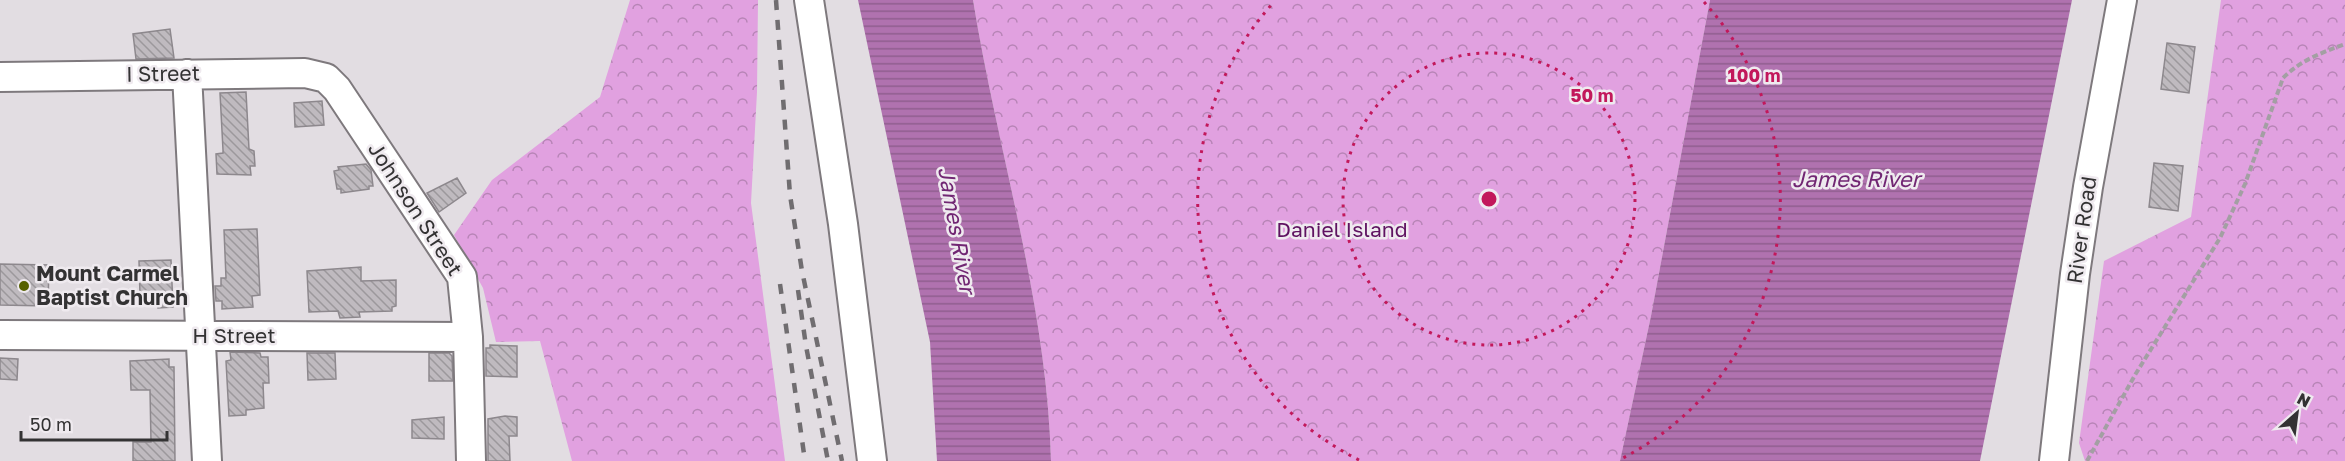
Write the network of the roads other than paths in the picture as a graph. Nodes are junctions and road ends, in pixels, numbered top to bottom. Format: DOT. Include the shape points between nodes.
graph roads {
  1 [pos="809,0"];
  2 [pos="2122,0"];
  3 [pos="187,74"];
  4 [pos="0,77"];
  5 [pos="326,78"];
  6 [pos="0,334"];
  7 [pos="200,336"];
  8 [pos="468,337"];
  9 [pos="207,461"];
  10 [pos="471,461"];
  11 [pos="872,461"];
  12 [pos="2054,461"];
  1 -- 11 [label="street" via="843,224"];
  2 -- 12 [label="street, River Road" via="2084,208"];
  3 -- 4 [label="street, I Street"];
  3 -- 5 [label="street, I Street" via="305,73"];
  3 -- 7 [label="street"];
  5 -- 8 [label="street, Johnson Street" via="462,277"];
  6 -- 7 [label="street, H Street"];
  7 -- 8 [label="street, H Street"];
  7 -- 9 [label="street"];
  8 -- 10 [label="street, Johnson Street"];
}
